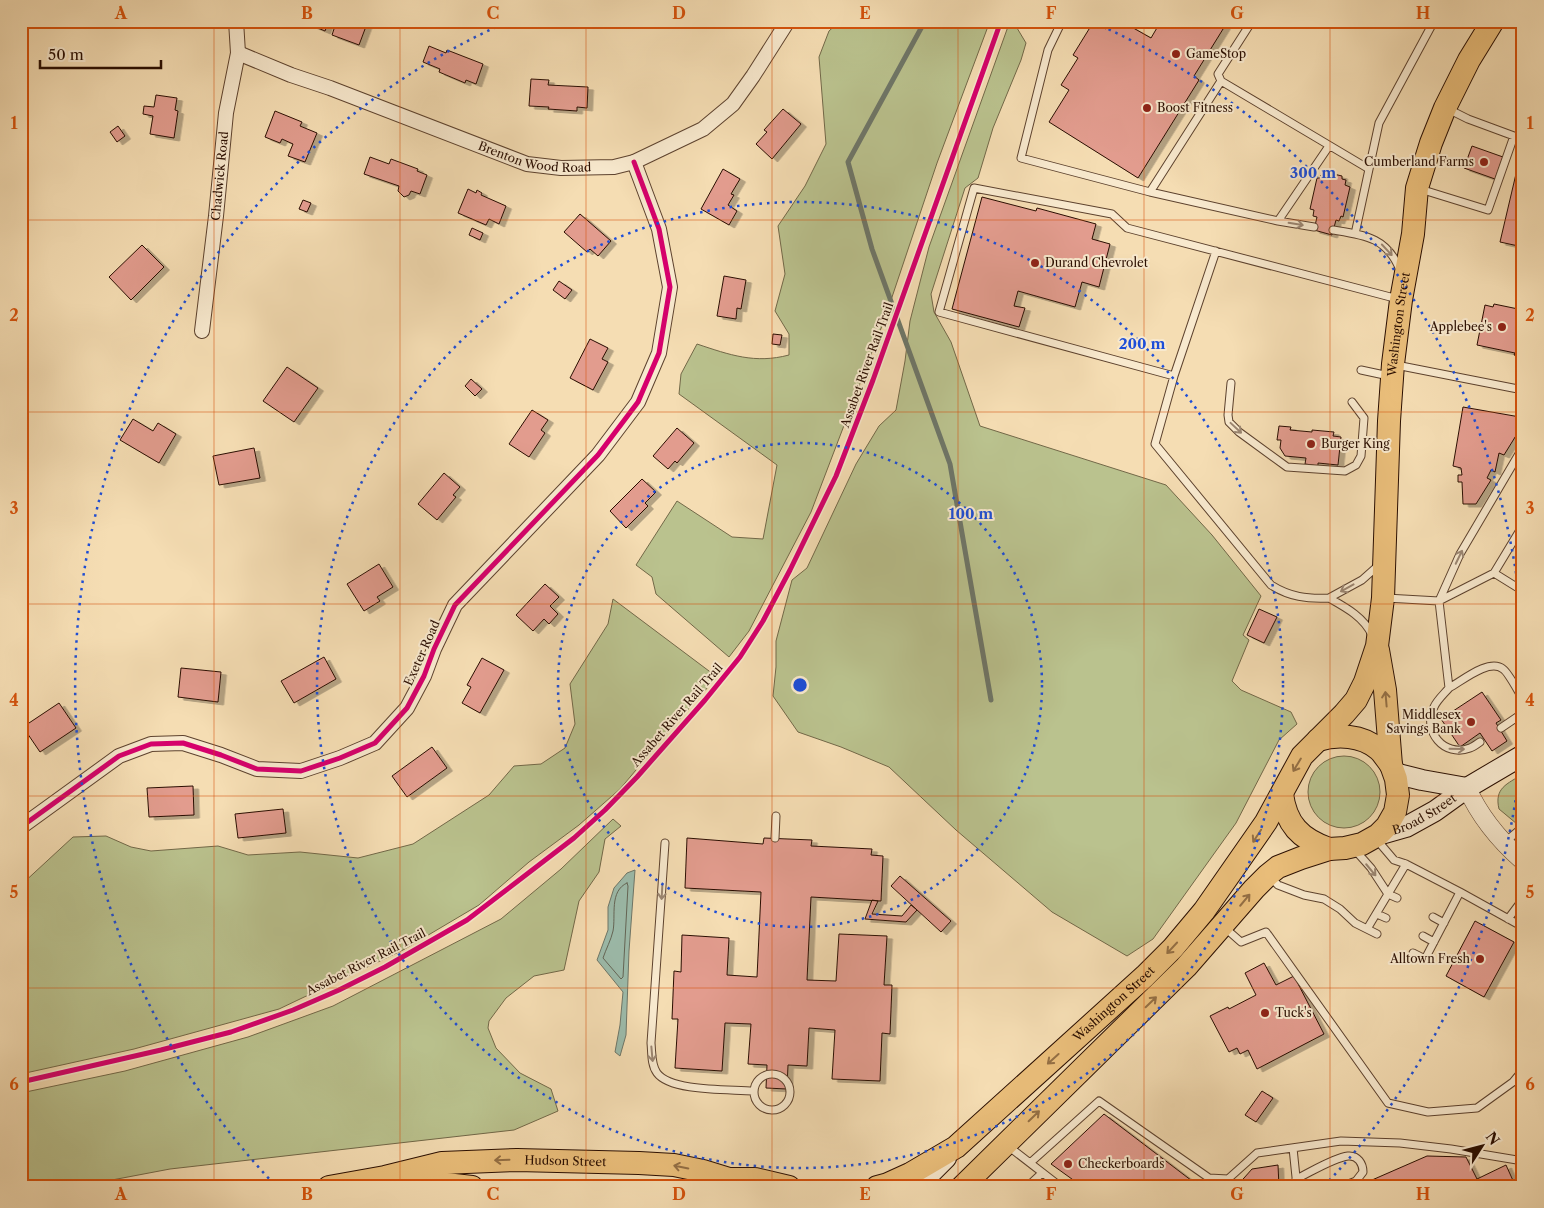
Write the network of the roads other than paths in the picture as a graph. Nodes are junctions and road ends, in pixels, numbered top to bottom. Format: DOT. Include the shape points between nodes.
graph roads {
  1 [pos="236,21"];
  2 [pos="788,21"];
  3 [pos="1062,21"];
  4 [pos="1252,21"];
  5 [pos="1434,21"];
  6 [pos="1493,21"];
  7 [pos="238,53"];
  8 [pos="1221,81"];
  9 [pos="1445,108"];
  10 [pos="1329,146"];
  11 [pos="634,162"];
  12 [pos="1369,169"];
  13 [pos="1417,188"];
  14 [pos="1150,192"];
  15 [pos="1278,221"];
  16 [pos="1314,227"];
  17 [pos="1333,230"];
  18 [pos="1355,234"];
  19 [pos="1216,251"];
  20 [pos="1403,291"];
  21 [pos="202,331"];
  22 [pos="1361,370"];
  23 [pos="1393,371"];
  24 [pos="1174,376"];
  25 [pos="1231,383"];
  26 [pos="1523,390"];
  27 [pos="1352,402"];
  28 [pos="1523,448"];
  29 [pos="1523,524"];
  30 [pos="1385,559"];
  31 [pos="1494,573"];
  32 [pos="1523,591"];
  33 [pos="1329,598"];
  34 [pos="1383,598"];
  35 [pos="1439,601"];
  36 [pos="1377,646"];
  37 [pos="1449,688"];
  38 [pos="1523,699"];
  39 [pos="1523,713"];
  40 [pos="1501,728"];
  41 [pos="1318,740"];
  42 [pos="1480,742"];
  43 [pos="1523,755"];
  44 [pos="1392,768"];
  45 [pos="1467,788"];
  46 [pos="1282,794"];
  47 [pos="776,816"];
  48 [pos="21,826"];
  49 [pos="1523,827"];
  50 [pos="1376,836"];
  51 [pos="775,838"];
  52 [pos="665,843"];
  53 [pos="1503,844"];
  54 [pos="1352,846"];
  55 [pos="1329,849"];
  56 [pos="1523,861"];
  57 [pos="1406,864"];
  58 [pos="1268,875"];
  59 [pos="1460,892"];
  60 [pos="1388,894"];
  61 [pos="1397,898"];
  62 [pos="1523,899"];
  63 [pos="1376,914"];
  64 [pos="1433,917"];
  65 [pos="1386,918"];
  66 [pos="1213,919"];
  67 [pos="1508,919"];
  68 [pos="1444,923"];
  69 [pos="1523,927"];
  70 [pos="1367,929"];
  71 [pos="1377,934"];
  72 [pos="1423,936"];
  73 [pos="1434,942"];
  74 [pos="1413,953"];
  75 [pos="1523,1070"];
  76 [pos="753,1091"];
  77 [pos="1005,1144"];
  78 [pos="956,1147"];
  79 [pos="1292,1148"];
  80 [pos="1523,1161"];
  81 [pos="1030,1163"];
  82 [pos="1042,1172"];
  83 [pos="385,1177"];
  84 [pos="736,1183"];
  85 [pos="1296,1183"];
  86 [pos="329,1187"];
  87 [pos="472,1187"];
  88 [pos="789,1187"];
  89 [pos="877,1187"];
  90 [pos="917,1187"];
  91 [pos="962,1187"];
  92 [pos="1027,1187"];
  93 [pos="1061,1187"];
  94 [pos="1341,1187"];
  1 -- 7 [label="street, Chadwick Road"];
  2 -- 11 [label="street, Brenton Wood Road" via="732,104 704,129"];
  3 -- 14 [label="lane" via="1048,50 1022,158"];
  4 -- 8 [label="lane" via="1218,74"];
  5 -- 12 [label="lane" via="1379,123"];
  6 -- 9 [label="main road, Washington Street"];
  7 -- 11 [label="street, Brenton Wood Road" via="526,164 614,168"];
  7 -- 21 [label="street, Chadwick Road" via="226,113"];
  8 -- 10 [label="lane"];
  8 -- 14 [label="lane"];
  9 -- 13 [label="main road, Washington Street"];
  9 -- 13 [label="lane" via="1514,136 1488,210"];
  10 -- 12 [label="lane"];
  10 -- 15 [label="lane"];
  11 -- 48 [label="street, Exeter Road" via="659,229 670,287 659,353 638,402 598,455 455,606 408,708 375,743 301,771 257,769 183,743 151,744 118,756"];
  12 -- 18 [label="lane"];
  13 -- 20 [label="main road, Washington Street"];
  14 -- 15 [label="lane"];
  15 -- 16 [label="lane, one-way"];
  17 -- 18 [label="lane"];
  18 -- 20 [label="lane, one-way" via="1374,239 1387,247 1397,262"];
  19 -- 20 [label="lane"];
  19 -- 24 [label="lane"];
  19 -- 24 [label="lane" via="1127,228 1112,214 974,188 939,312"];
  20 -- 23 [label="main road, Washington Street"];
  22 -- 23 [label="lane"];
  23 -- 26 [label="lane"];
  23 -- 30 [label="main road, Washington Street"];
  24 -- 33 [label="lane" via="1155,444 1271,585 1282,592 1308,599"];
  25 -- 27 [label="lane, one-way" via="1230,422 1287,467 1345,471 1356,465 1361,456 1364,418"];
  35 -- 28 [label="lane, one-way" via="1460,554"];
  29 -- 31 [label="lane"];
  30 -- 33 [label="lane, one-way" via="1362,580"];
  30 -- 34 [label="main road, Washington Street"];
  31 -- 32 [label="lane"];
  31 -- 35 [label="lane"];
  33 -- 36 [label="lane" via="1353,612 1369,628"];
  34 -- 35 [label="lane"];
  34 -- 36 [label="main road, Washington Street"];
  35 -- 37 [label="lane"];
  36 -- 41 [label="main road, Washington Street" via="1356,700"];
  44 -- 36 [label="main road, Washington Street, one-way" via="1385,690"];
  37 -- 38 [label="lane" via="1486,666 1495,666 1503,668"];
  37 -- 42 [label="lane, one-way" via="1434,706 1431,729 1436,740 1456,751"];
  39 -- 40 [label="lane"];
  41 -- 44 [label="main road" via="1343,736 1362,740 1378,749"];
  41 -- 46 [label="main road, Washington Street, one-way" via="1302,756"];
  43 -- 45 [label="main road, Broad Street"];
  44 -- 45 [label="main road, Broad Street" via="1422,780"];
  44 -- 50 [label="main road, Washington Street" via="1398,795 1395,812"];
  45 -- 50 [label="main road, Broad Street" via="1448,804 1406,827"];
  45 -- 53 [label="street" via="1475,806"];
  46 -- 55 [label="main road" via="1288,819 1296,830 1316,845"];
  46 -- 66 [label="main road, Washington Street, one-way"];
  47 -- 51 [label="lane"];
  49 -- 53 [label="lane"];
  50 -- 54 [label="main road, Washington Street"];
  50 -- 57 [label="lane" via="1394,860"];
  52 -- 76 [label="lane, one-way" via="651,1043 656,1073 682,1087"];
  53 -- 56 [label="street"];
  54 -- 55 [label="main road, Washington Street"];
  54 -- 60 [label="lane, one-way"];
  55 -- 58 [label="main road, Washington Street" via="1278,867"];
  57 -- 59 [label="lane"];
  57 -- 60 [label="lane"];
  66 -- 58 [label="main road, Washington Street, one-way"];
  58 -- 70 [label="lane" via="1278,886 1324,899"];
  59 -- 67 [label="lane"];
  59 -- 68 [label="lane"];
  60 -- 61 [label="lane"];
  60 -- 63 [label="lane"];
  62 -- 67 [label="lane"];
  63 -- 65 [label="lane"];
  63 -- 70 [label="lane"];
  64 -- 68 [label="lane"];
  66 -- 75 [label="lane" via="1241,942 1266,932 1388,1103 1428,1112 1478,1108"];
  77 -- 66 [label="main road, Washington Street, one-way" via="1162,991"];
  66 -- 78 [label="main road, Washington Street, one-way" via="1173,948"];
  67 -- 69 [label="lane"];
  68 -- 73 [label="lane"];
  70 -- 71 [label="lane"];
  72 -- 73 [label="lane"];
  73 -- 74 [label="lane" via="1425,959"];
  76 -- 76 [label="lane" via="756,1102 771,1111 786,1104 790,1092 786,1081 776,1074 758,1080"];
  77 -- 81 [label="lane"];
  77 -- 91 [label="main road, Washington Street"];
  78 -- 89 [label="main road" via="910,1174"];
  78 -- 90 [label="main road, Washington Street"];
  79 -- 80 [label="lane" via="1341,1141 1400,1143"];
  79 -- 81 [label="lane" via="1257,1153 1228,1179 1210,1178 1099,1101"];
  79 -- 85 [label="lane"];
  81 -- 82 [label="lane"];
  82 -- 92 [label="lane"];
  82 -- 93 [label="lane"];
  84 -- 83 [label="main road, Hudson Street, one-way" via="703,1171 639,1162 517,1160 442,1163"];
  83 -- 86 [label="main road, Hudson Street"];
  83 -- 87 [label="main road, Hudson Street"];
  84 -- 88 [label="main road, Hudson Street" via="756,1179"];
  85 -- 94 [label="lane" via="1335,1161 1355,1157 1361,1162 1363,1172 1356,1180"];
}
